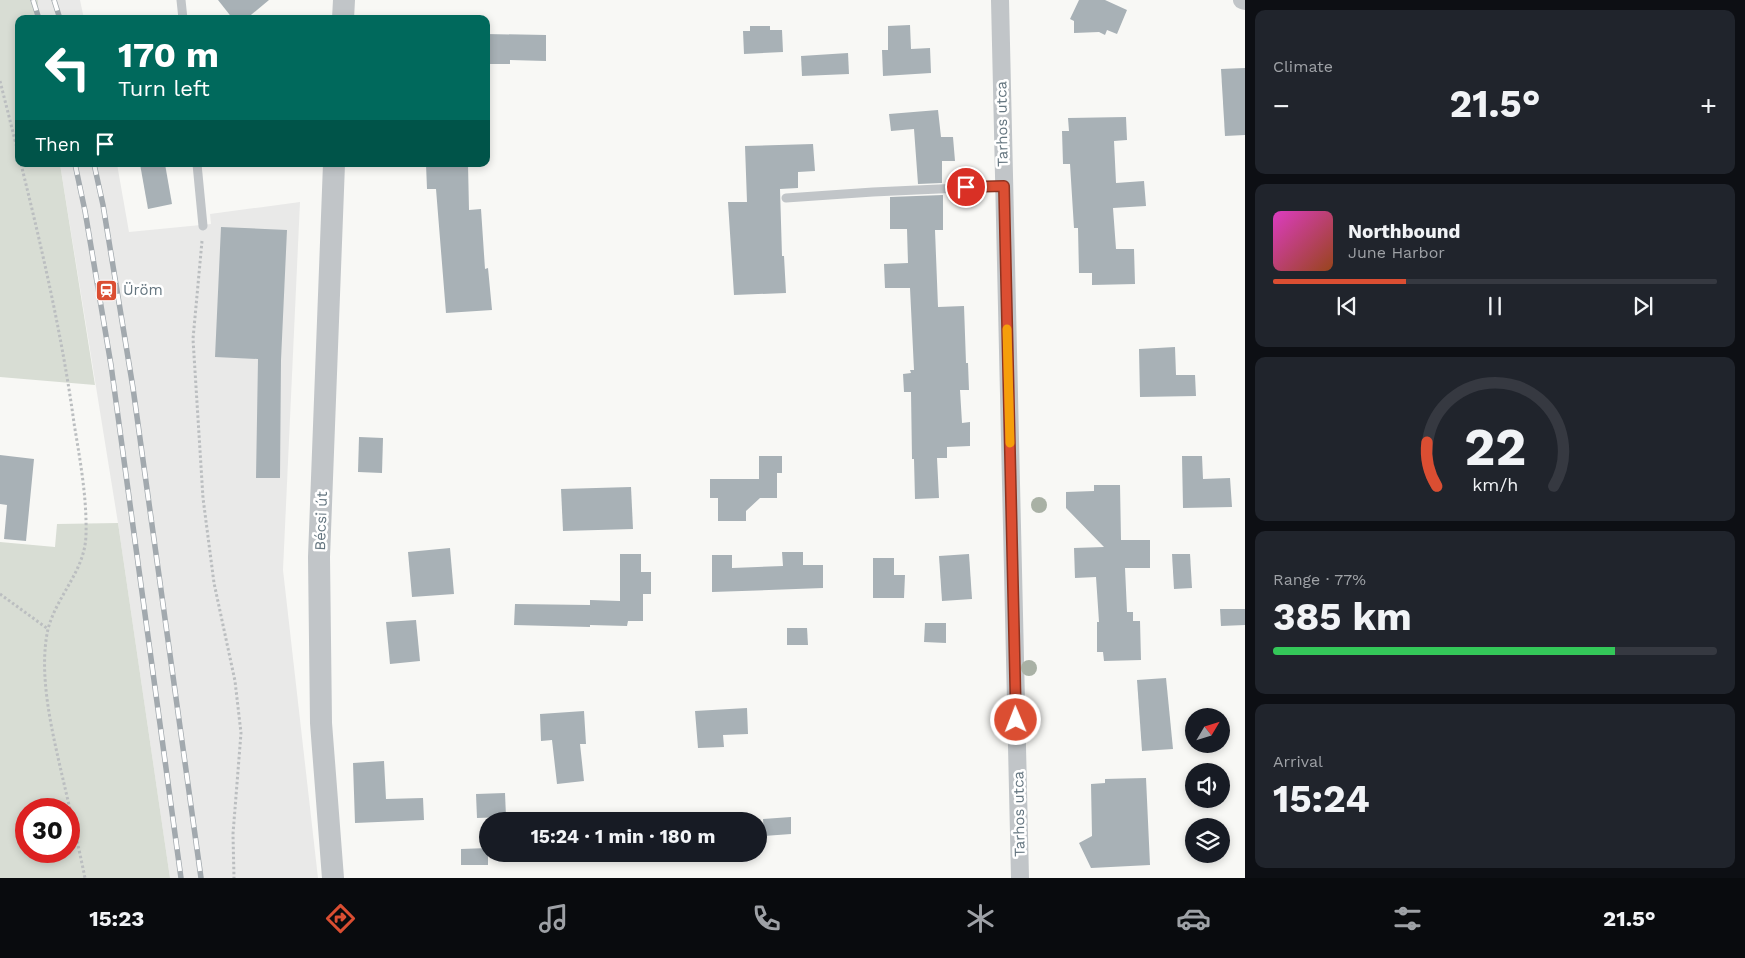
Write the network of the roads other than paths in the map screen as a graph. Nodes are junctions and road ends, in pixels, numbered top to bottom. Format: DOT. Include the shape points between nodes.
graph roads {
  1 [pos="181,0"];
  2 [pos="344,0"];
  3 [pos="1000,0"];
  4 [pos="183,15"];
  5 [pos="343,15"];
  6 [pos="197,167"];
  7 [pos="334,167"];
  8 [pos="1004,186"];
  9 [pos="786,198"];
  10 [pos="203,226"];
  11 [pos="333,878"];
  12 [pos="1020,878"];
  1 -- 4 [label="lane"];
  2 -- 5 [label="street"];
  3 -- 8 [label="street, Tarhos utca"];
  6 -- 10 [label="lane"];
  7 -- 11 [label="street, Bécsi út" via="320,557 321,723"];
  8 -- 9 [label="lane"];
  8 -- 12 [label="street, Tarhos utca"];
}
